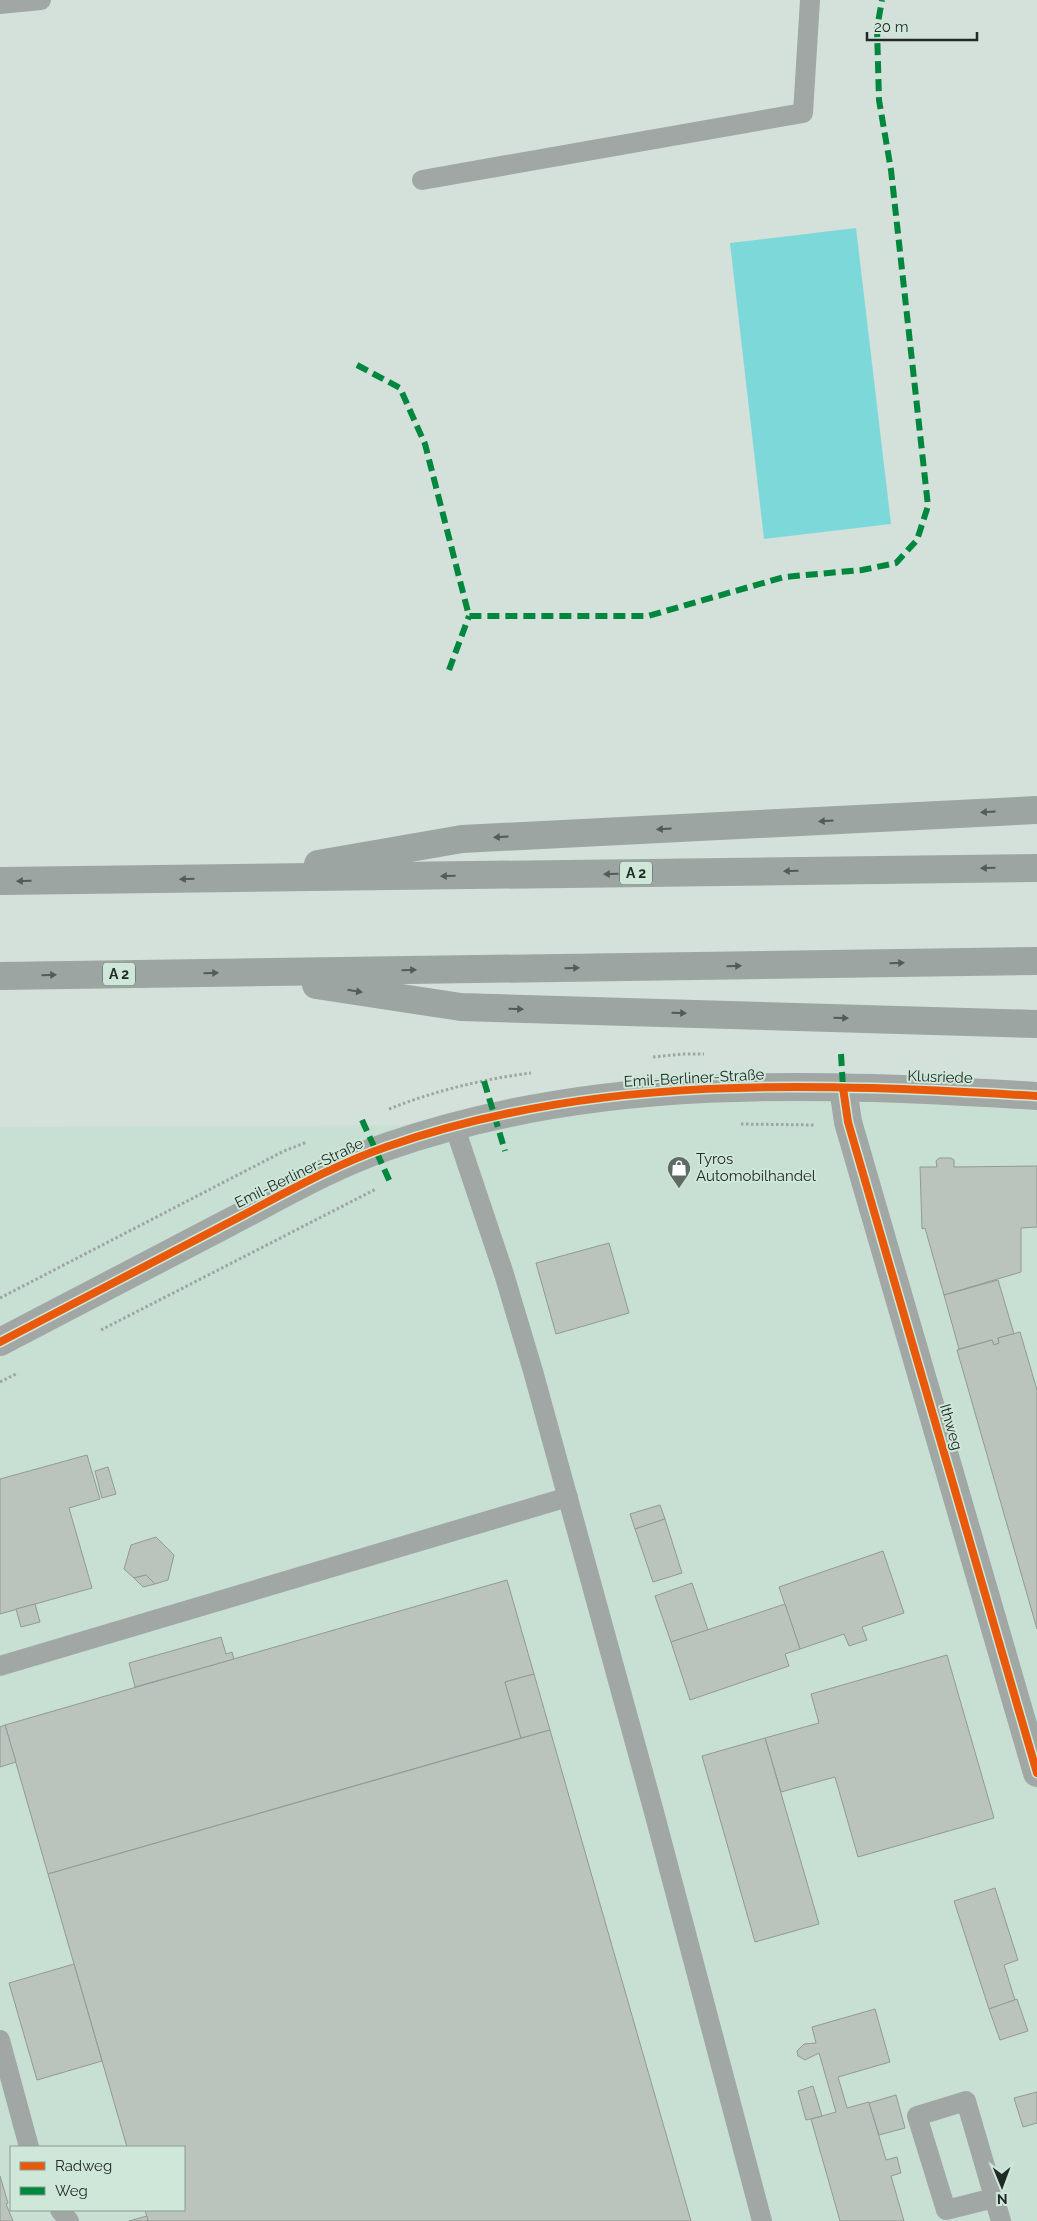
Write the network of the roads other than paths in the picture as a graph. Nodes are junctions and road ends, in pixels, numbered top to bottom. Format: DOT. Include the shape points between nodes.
graph roads {
  1 [pos="41,0"];
  2 [pos="810,0"];
  3 [pos="0,4"];
  4 [pos="422,180"];
  5 [pos="1037,810"];
  6 [pos="1037,868"];
  7 [pos="236,879"];
  8 [pos="0,881"];
  9 [pos="1037,961"];
  10 [pos="238,972"];
  11 [pos="0,976"];
  12 [pos="1037,1024"];
  13 [pos="843,1088"];
  14 [pos="1037,1096"];
  15 [pos="454,1125"];
  16 [pos="0,1342"];
  17 [pos="568,1496"];
  18 [pos="0,1666"];
  19 [pos="1037,1773"];
  20 [pos="0,2040"];
  21 [pos="29,2146"];
  22 [pos="994,2198"];
  23 [pos="762,2221"];
  24 [pos="1001,2221"];
  1 -- 3 [label="lane"];
  2 -- 4 [label="lane" via="803,113"];
  5 -- 7 [label="highway, one-way" via="462,839"];
  6 -- 7 [label="highway, A 2, one-way"];
  7 -- 8 [label="highway, A 2, one-way"];
  10 -- 9 [label="highway, A 2, one-way"];
  11 -- 10 [label="highway, A 2, one-way"];
  10 -- 12 [label="highway, one-way" via="461,1007"];
  13 -- 14 [label="street, Klusriede"];
  13 -- 15 [label="street, Emil-Berliner-Straße" via="709,1088 641,1092 540,1106"];
  13 -- 19 [label="street, Ithweg" via="848,1122"];
  15 -- 16 [label="street, Emil-Berliner-Straße" via="382,1148 312,1179"];
  15 -- 17 [label="lane" via="504,1274"];
  17 -- 18 [label="lane"];
  17 -- 23 [label="lane"];
  20 -- 21 [label="lane"];
  22 -- 22 [label="lane" via="966,2102 917,2116 946,2210"];
  22 -- 24 [label="lane"];
}
